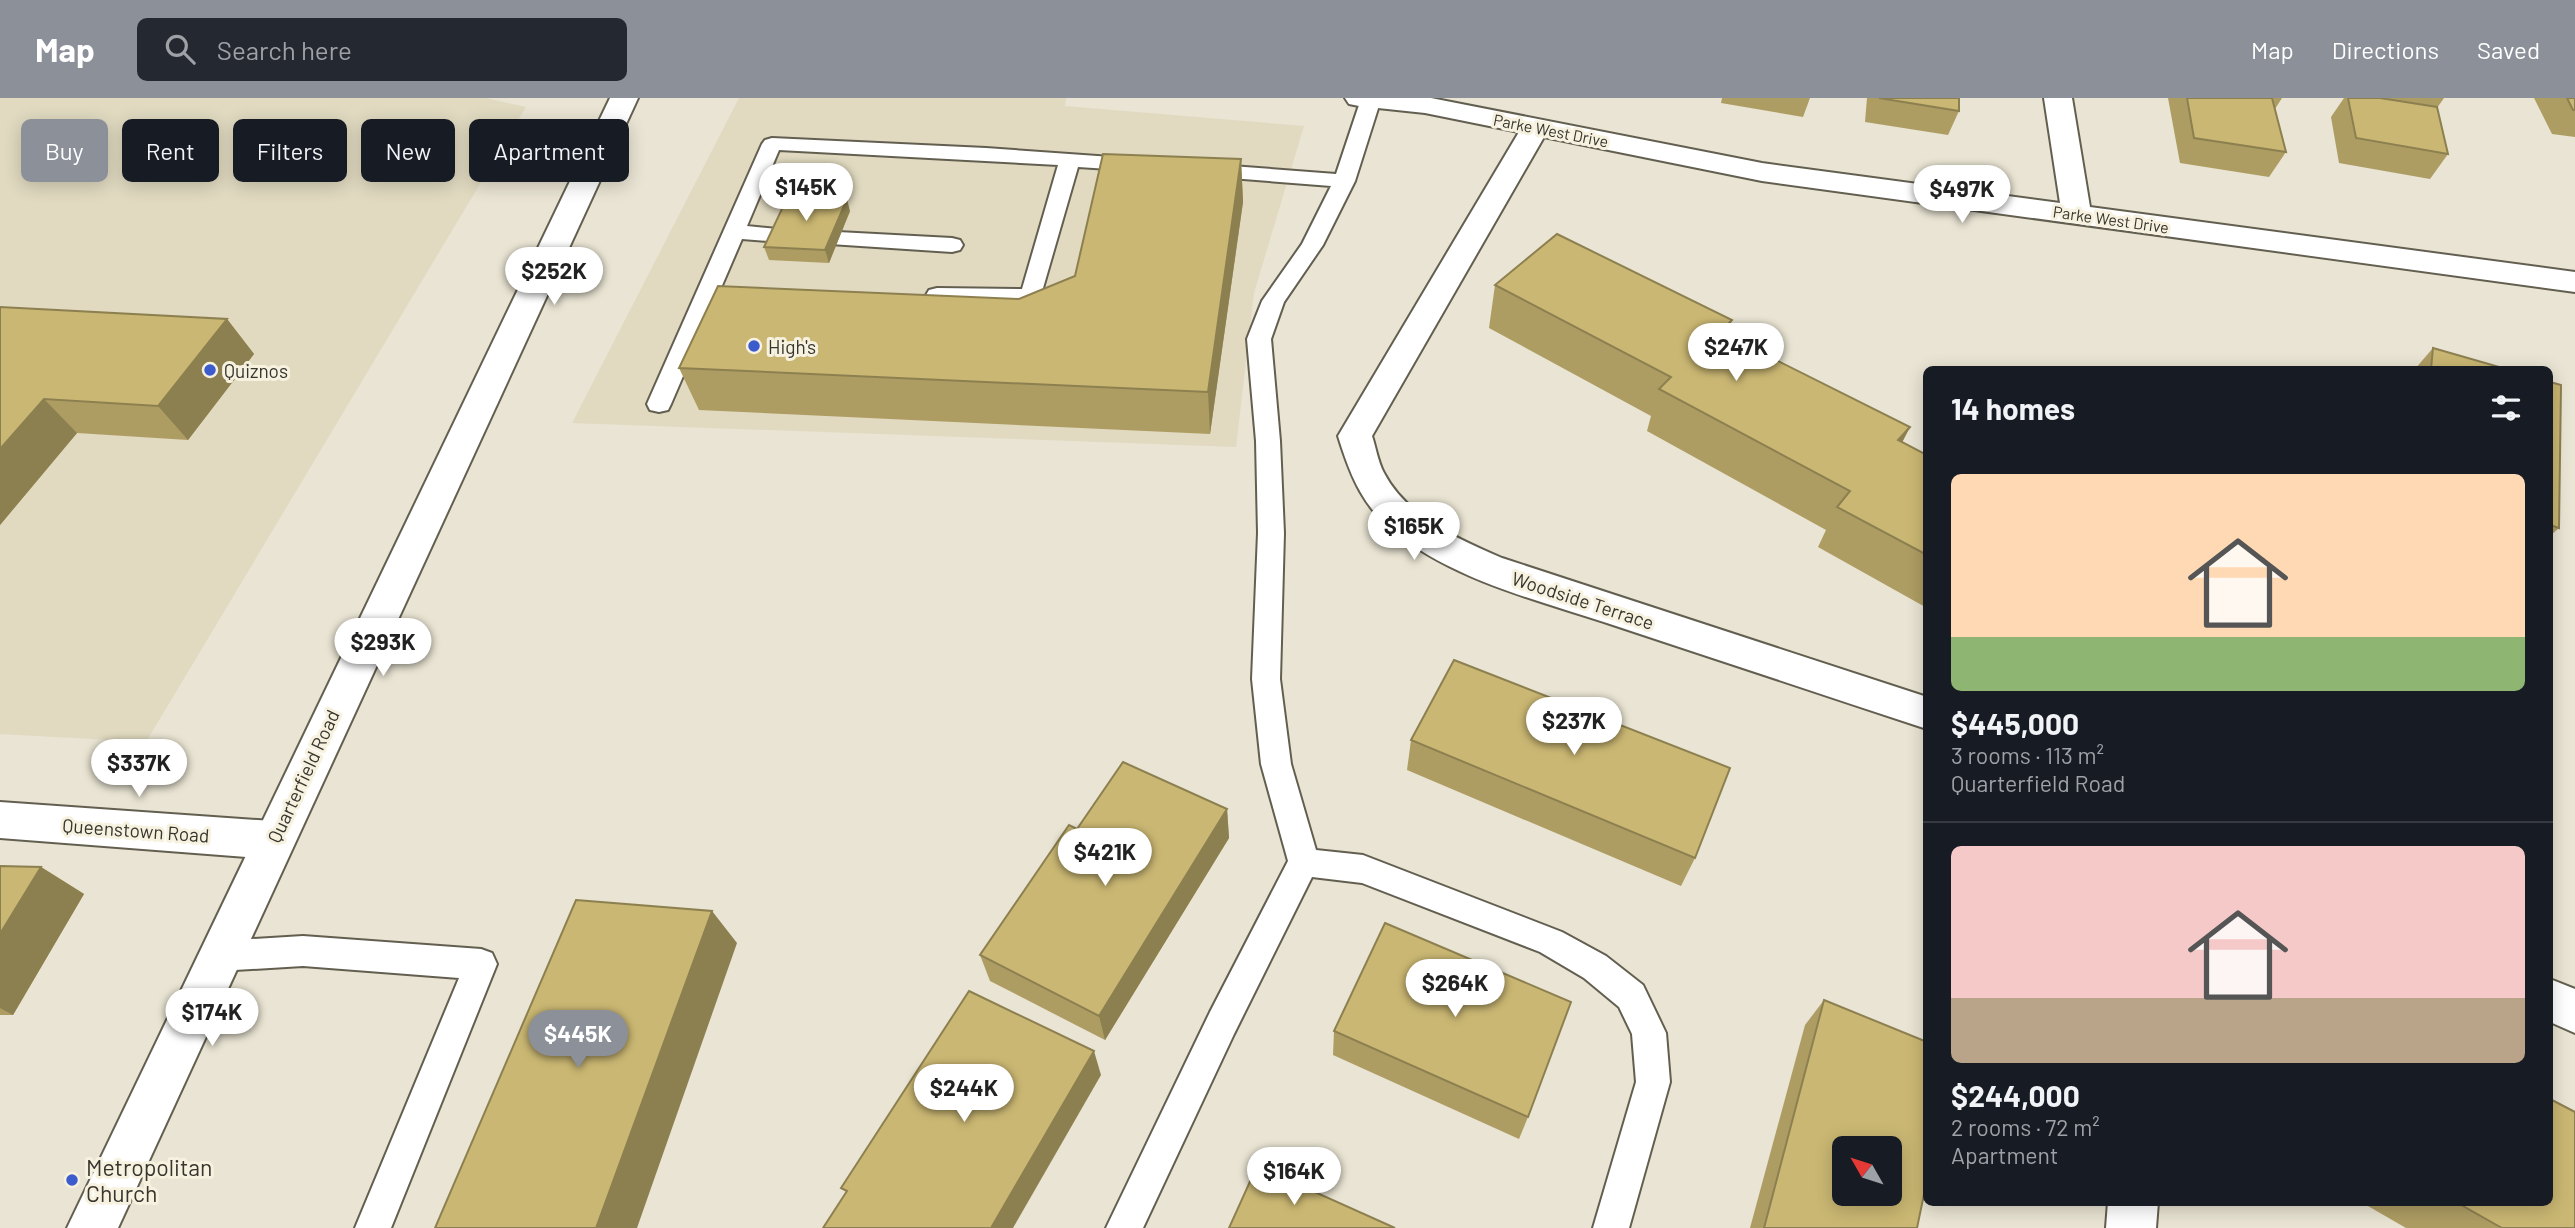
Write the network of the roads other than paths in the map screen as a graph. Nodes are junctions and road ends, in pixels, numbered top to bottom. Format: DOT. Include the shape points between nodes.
graph roads {
  1 [pos="624,98"];
  2 [pos="2058,98"];
  3 [pos="1365,99"];
  4 [pos="1537,126"];
  5 [pos="1070,159"];
  6 [pos="1344,181"];
  7 [pos="2076,214"];
  8 [pos="735,232"];
  9 [pos="780,235"];
  10 [pos="838,239"];
  11 [pos="952,245"];
  12 [pos="2575,282"];
  13 [pos="937,295"];
  14 [pos="659,404"];
  15 [pos="1923,712"];
  16 [pos="0,820"];
  17 [pos="272,840"];
  18 [pos="1304,862"];
  19 [pos="218,957"];
  20 [pos="2553,1001"];
  21 [pos="2575,1010"];
  22 [pos="2133,1206"];
  23 [pos="92,1228"];
  24 [pos="373,1228"];
  25 [pos="1124,1228"];
  26 [pos="1611,1228"];
  27 [pos="2131,1228"];
  1 -- 17 [label="street, Quarterfield Road"];
  2 -- 7 [label="street"];
  3 -- 4 [label="street, Parke West Drive"];
  3 -- 6 [label="lane"];
  4 -- 7 [label="street, Parke West Drive" via="1762,172"];
  4 -- 15 [label="street, Woodside Terrace" via="1355,436 1368,477 1395,515 1459,556"];
  5 -- 6 [label="lane"];
  5 -- 8 [label="lane" via="772,144"];
  5 -- 13 [label="lane" via="1031,298"];
  6 -- 18 [label="lane" via="1312,244 1273,301 1259,339 1271,533 1266,678 1276,764"];
  7 -- 12 [label="street, Parke West Drive"];
  8 -- 9 [label="lane"];
  8 -- 14 [label="lane"];
  10 -- 11 [label="lane"];
  16 -- 17 [label="street, Queenstown Road"];
  17 -- 19 [label="street, Quarterfield Road"];
  18 -- 25 [label="lane"];
  18 -- 26 [label="lane" via="1363,869 1552,942 1595,967 1631,996 1649,1033 1653,1082"];
  19 -- 23 [label="street, Quarterfield Road"];
  19 -- 24 [label="lane" via="303,950 481,964"];
  20 -- 21 [label="street"];
  22 -- 27 [label="street"];
}
